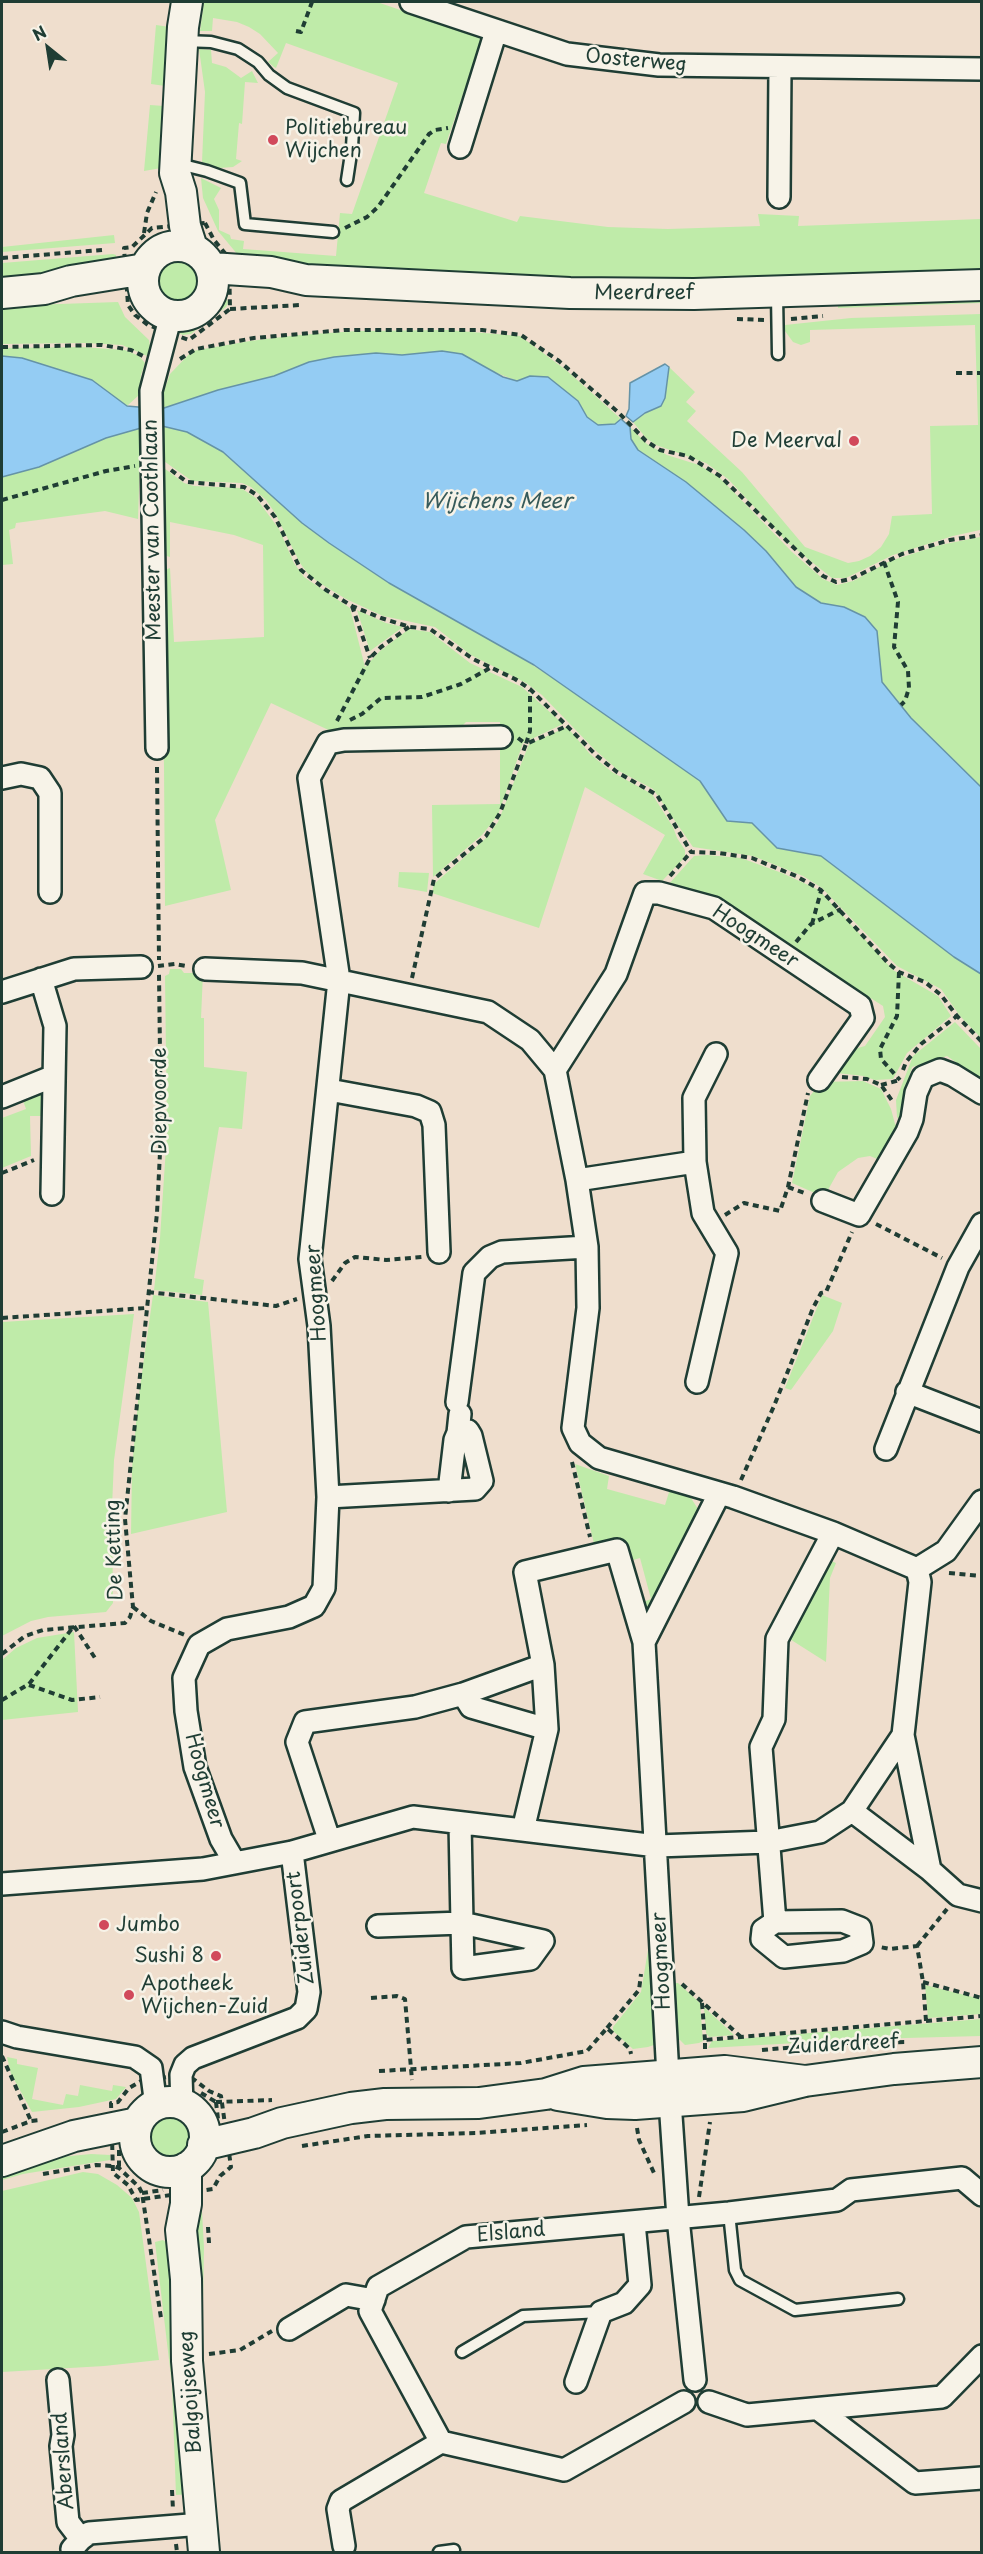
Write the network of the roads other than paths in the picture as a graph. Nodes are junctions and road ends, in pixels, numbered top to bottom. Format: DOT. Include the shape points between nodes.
graph roads {
  1 [pos="187,2"];
  2 [pos="411,2"];
  3 [pos="496,31"];
  4 [pos="182,41"];
  5 [pos="780,68"];
  6 [pos="981,69"];
  7 [pos="462,140"];
  8 [pos="175,168"];
  9 [pos="347,180"];
  10 [pos="779,197"];
  11 [pos="333,232"];
  12 [pos="169,264"];
  13 [pos="981,285"];
  14 [pos="777,291"];
  15 [pos="2,293"];
  16 [pos="168,323"];
  17 [pos="778,354"];
  18 [pos="501,737"];
  19 [pos="157,748"];
  20 [pos="2,778"];
  21 [pos="50,892"];
  22 [pos="150,966"];
  23 [pos="205,969"];
  24 [pos="42,979"];
  25 [pos="339,980"];
  26 [pos="2,992"];
  27 [pos="716,1054"];
  28 [pos="555,1070"];
  29 [pos="54,1076"];
  30 [pos="819,1080"];
  31 [pos="329,1090"];
  32 [pos="981,1093"];
  33 [pos="2,1097"];
  34 [pos="695,1162"];
  35 [pos="577,1180"];
  36 [pos="52,1194"];
  37 [pos="824,1201"];
  38 [pos="981,1224"];
  39 [pos="587,1247"];
  40 [pos="434,1254"];
  41 [pos="697,1382"];
  42 [pos="907,1392"];
  43 [pos="458,1416"];
  44 [pos="981,1421"];
  45 [pos="885,1449"];
  46 [pos="449,1491"];
  47 [pos="726,1496"];
  48 [pos="328,1497"];
  49 [pos="981,1501"];
  50 [pos="833,1533"];
  51 [pos="917,1569"];
  52 [pos="644,1642"];
  53 [pos="543,1665"];
  54 [pos="463,1694"];
  55 [pos="547,1729"];
  56 [pos="903,1735"];
  57 [pos="852,1811"];
  58 [pos="460,1823"];
  59 [pos="524,1830"];
  60 [pos="329,1839"];
  61 [pos="768,1842"];
  62 [pos="657,1846"];
  63 [pos="292,1852"];
  64 [pos="235,1863"];
  65 [pos="930,1870"];
  66 [pos="2,1884"];
  67 [pos="981,1901"];
  68 [pos="775,1922"];
  69 [pos="378,1926"];
  70 [pos="2,2032"];
  71 [pos="981,2062"];
  72 [pos="669,2088"];
  73 [pos="164,2144"];
  74 [pos="2,2161"];
  75 [pos="980,2192"];
  76 [pos="729,2213"];
  77 [pos="678,2218"];
  78 [pos="634,2223"];
  79 [pos="898,2299"];
  80 [pos="374,2300"];
  81 [pos="601,2312"];
  82 [pos="289,2329"];
  83 [pos="462,2352"];
  84 [pos="981,2356"];
  85 [pos="58,2380"];
  86 [pos="695,2380"];
  87 [pos="576,2382"];
  88 [pos="684,2402"];
  89 [pos="709,2402"];
  90 [pos="818,2409"];
  91 [pos="441,2442"];
  92 [pos="981,2478"];
  93 [pos="203,2538"];
  94 [pos="77,2546"];
  95 [pos="344,2546"];
  96 [pos="454,2550"];
  97 [pos="439,2553"];
  1 -- 4 [label="street"];
  2 -- 3 [label="street, Oosterweg"];
  3 -- 5 [label="street, Oosterweg" via="567,54 659,65"];
  3 -- 7 [label="street"];
  4 -- 8 [label="street"];
  4 -- 9 [label="lane" via="238,49 287,88 354,113"];
  5 -- 6 [label="street, Oosterweg"];
  5 -- 10 [label="street"];
  8 -- 11 [label="lane" via="207,171 240,183 245,225"];
  8 -- 12 [label="street" via="166,192"];
  12 -- 14 [label="street, Meerdreef" via="271,272 306,280 570,293"];
  12 -- 15 [label="street, Meerdreef" via="71,281 44,290"];
  12 -- 16 [label="street" via="153,306"];
  12 -- 16 [label="street" via="204,305"];
  13 -- 14 [label="street, Meerdreef"];
  14 -- 17 [label="lane"];
  16 -- 19 [label="street, Meester van Coothlaan" via="152,391"];
  18 -- 25 [label="street, Hoogmeer" via="328,743 309,778"];
  20 -- 21 [label="street" via="21,774 40,778 50,793"];
  22 -- 24 [label="street" via="74,969"];
  23 -- 25 [label="street"];
  24 -- 26 [label="street"];
  24 -- 29 [label="street" via="55,1026"];
  25 -- 28 [label="street" via="488,1012 530,1040"];
  25 -- 31 [label="street, Hoogmeer"];
  27 -- 34 [label="street" via="694,1098"];
  28 -- 30 [label="street, Hoogmeer" via="616,974 645,893 659,893 714,908 860,1006 863,1018"];
  28 -- 35 [label="street"];
  29 -- 33 [label="street"];
  29 -- 36 [label="street"];
  31 -- 40 [label="street" via="430,1112 434,1125"];
  31 -- 48 [label="street, Hoogmeer" via="310,1259 319,1326"];
  32 -- 37 [label="street" via="940,1070 923,1077 907,1132 859,1215"];
  34 -- 35 [label="street"];
  34 -- 41 [label="street" via="704,1213 727,1253"];
  35 -- 39 [label="street"];
  38 -- 42 [label="street" via="958,1267"];
  39 -- 43 [label="street" via="502,1252 490,1257 474,1273"];
  39 -- 47 [label="street" via="588,1308 573,1428 580,1443 599,1458"];
  42 -- 44 [label="street"];
  42 -- 45 [label="street"];
  43 -- 46 [label="street"];
  43 -- 46 [label="street" via="471,1436 482,1481 474,1490"];
  46 -- 48 [label="street"];
  47 -- 50 [label="street"];
  47 -- 52 [label="street"];
  48 -- 64 [label="street, Hoogmeer" via="324,1588 314,1606 289,1617 227,1629 199,1645 184,1678 195,1767 220,1839"];
  49 -- 51 [label="street" via="946,1551"];
  50 -- 51 [label="street"];
  50 -- 61 [label="street" via="777,1639 774,1719 761,1747"];
  51 -- 56 [label="street" via="920,1582"];
  52 -- 53 [label="street, Hoogmeer" via="617,1550 594,1555 525,1572"];
  52 -- 62 [label="street, Hoogmeer"];
  53 -- 54 [label="street"];
  53 -- 55 [label="street, Hoogmeer"];
  54 -- 55 [label="street" via="471,1707"];
  54 -- 60 [label="street" via="415,1707 305,1722 297,1742"];
  55 -- 59 [label="street, Hoogmeer"];
  56 -- 57 [label="street"];
  56 -- 65 [label="street"];
  57 -- 61 [label="street" via="820,1832"];
  57 -- 65 [label="street"];
  58 -- 59 [label="street"];
  58 -- 60 [label="street" via="413,1817"];
  58 -- 69 [label="street" via="462,1923"];
  59 -- 62 [label="street"];
  60 -- 63 [label="street"];
  61 -- 62 [label="street"];
  61 -- 68 [label="street"];
  62 -- 72 [label="street, Hoogmeer" via="652,1968"];
  63 -- 64 [label="street"];
  63 -- 73 [label="street, Zuiderpoort" via="309,1992 306,2009 297,2018 193,2058 185,2065"];
  64 -- 66 [label="street" via="203,1869 127,1870"];
  65 -- 67 [label="street" via="958,1895"];
  68 -- 68 [label="street" via="842,1921 860,1928 862,1943 843,1951 783,1957 762,1939 763,1930"];
  70 -- 73 [label="street" via="135,2057 151,2068"];
  71 -- 72 [label="street, Zuiderdreef" via="805,2081 725,2071 708,2086"];
  72 -- 73 [label="street, Zuiderdreef" via="584,2082 546,2094 478,2103 385,2104 282,2123 253,2119"];
  72 -- 77 [label="street"];
  73 -- 74 [label="street, Zuiderdreef" via="74,2136 33,2164"];
  73 -- 93 [label="street, Balgoijseweg" via="186,2279 187,2361"];
  75 -- 76 [label="street, Elsland" via="962,2178 851,2190 837,2200"];
  76 -- 77 [label="street, Elsland"];
  76 -- 79 [label="lane" via="735,2270 740,2280 795,2310"];
  77 -- 78 [label="street, Elsland"];
  77 -- 86 [label="street"];
  78 -- 80 [label="street, Elsland" via="466,2237 378,2287"];
  78 -- 81 [label="street" via="640,2285 624,2303"];
  80 -- 82 [label="street" via="346,2295"];
  80 -- 91 [label="street" via="370,2311"];
  81 -- 83 [label="lane" via="523,2316"];
  81 -- 87 [label="street"];
  84 -- 90 [label="street" via="942,2397"];
  85 -- 94 [label="street, Abersland" via="68,2522"];
  86 -- 88 [label="street" via="685,2385 681,2397"];
  86 -- 89 [label="street" via="710,2389"];
  88 -- 89 [label="street" via="693,2409"];
  88 -- 91 [label="street" via="564,2470"];
  89 -- 90 [label="street" via="747,2415"];
  90 -- 92 [label="street" via="915,2483"];
  91 -- 95 [label="street" via="341,2501 338,2509"];
  93 -- 94 [label="street, Abersland" via="89,2532"];
  96 -- 97 [label="lane"];
}
